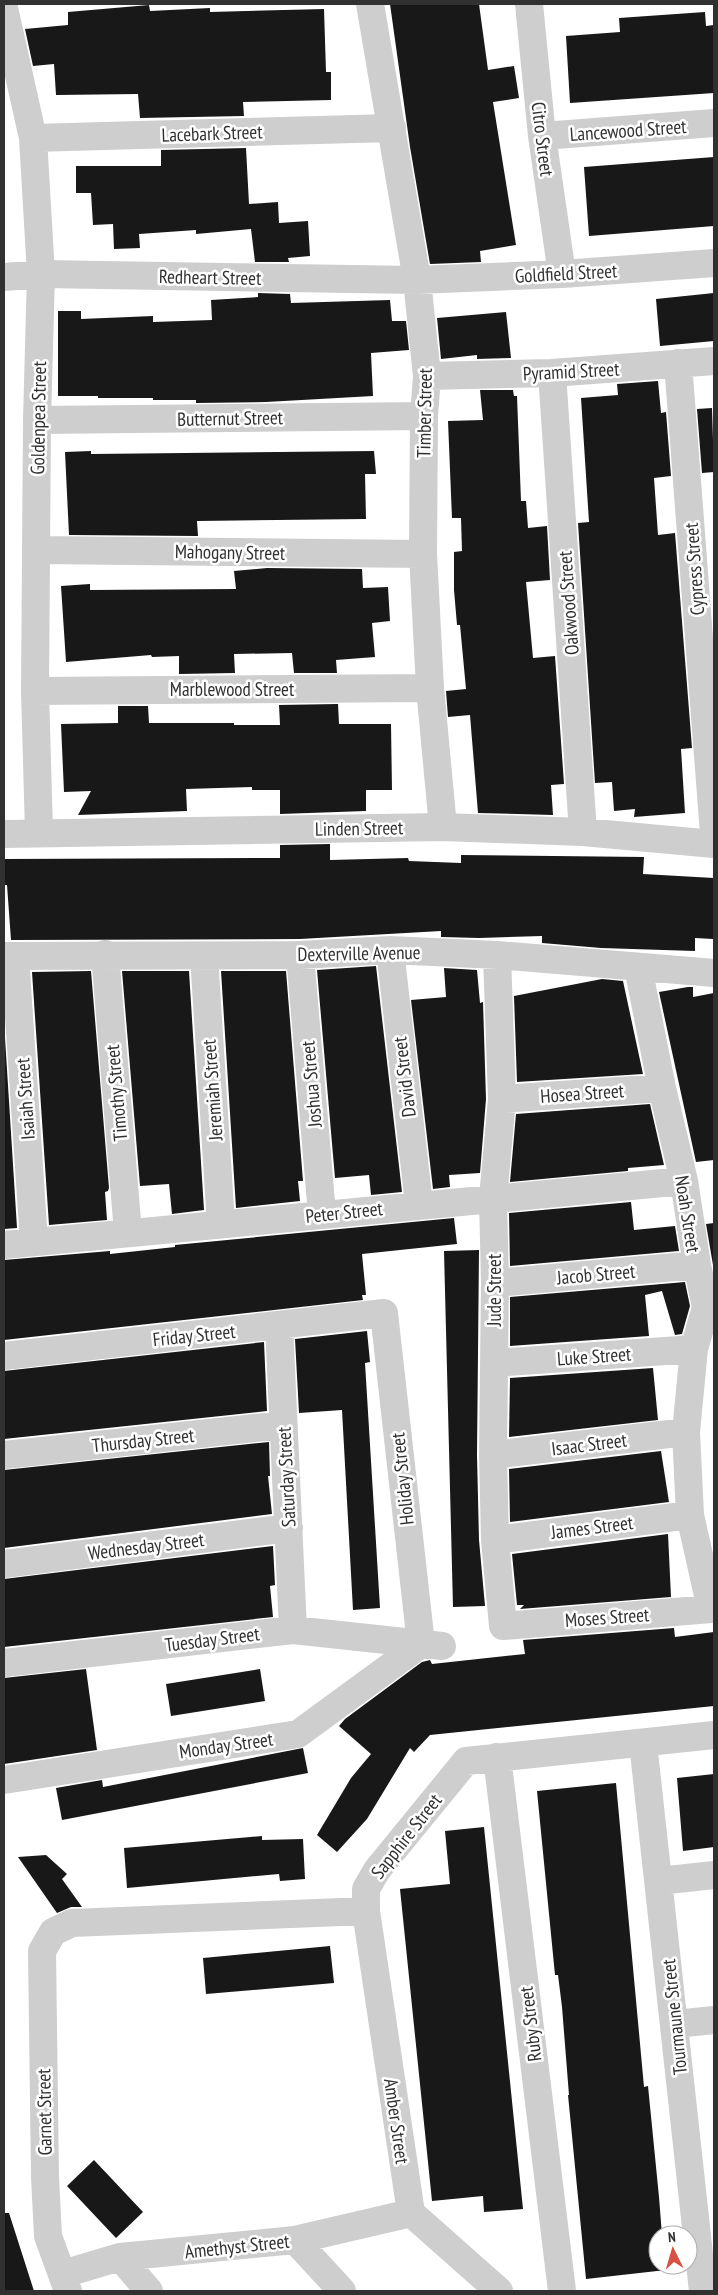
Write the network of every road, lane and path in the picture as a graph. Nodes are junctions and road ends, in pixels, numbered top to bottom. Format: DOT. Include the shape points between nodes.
graph roads {
  1 [pos="370,4"];
  2 [pos="528,4"];
  3 [pos="4,8"];
  4 [pos="714,123"];
  5 [pos="392,128"];
  6 [pos="542,136"];
  7 [pos="33,138"];
  8 [pos="714,263"];
  9 [pos="41,274"];
  10 [pos="562,274"];
  11 [pos="4,277"];
  12 [pos="417,280"];
  13 [pos="714,361"];
  14 [pos="678,363"];
  15 [pos="552,373"];
  16 [pos="427,376"];
  17 [pos="424,416"];
  18 [pos="37,420"];
  19 [pos="37,550"];
  20 [pos="423,554"];
  21 [pos="430,688"];
  22 [pos="35,691"];
  23 [pos="443,827"];
  24 [pos="39,832"];
  25 [pos="583,832"];
  26 [pos="4,834"];
  27 [pos="714,834"];
  28 [pos="714,844"];
  29 [pos="390,950"];
  30 [pos="105,954"];
  31 [pos="300,955"];
  32 [pos="497,955"];
  33 [pos="9,956"];
  34 [pos="204,956"];
  35 [pos="638,967"];
  36 [pos="714,973"];
  37 [pos="662,1088"];
  38 [pos="502,1099"];
  39 [pos="684,1180"];
  40 [pos="494,1198"];
  41 [pos="419,1204"];
  42 [pos="322,1214"];
  43 [pos="221,1224"];
  44 [pos="128,1233"];
  45 [pos="34,1242"];
  46 [pos="4,1245"];
  47 [pos="696,1265"];
  48 [pos="495,1283"];
  49 [pos="384,1313"];
  50 [pos="279,1325"];
  51 [pos="694,1349"];
  52 [pos="4,1356"];
  53 [pos="494,1363"];
  54 [pos="283,1426"];
  55 [pos="686,1432"];
  56 [pos="4,1455"];
  57 [pos="493,1455"];
  58 [pos="690,1515"];
  59 [pos="289,1528"];
  60 [pos="496,1540"];
  61 [pos="4,1564"];
  62 [pos="712,1609"];
  63 [pos="503,1626"];
  64 [pos="293,1630"];
  65 [pos="432,1645"];
  66 [pos="4,1663"];
  67 [pos="714,1735"];
  68 [pos="643,1743"];
  69 [pos="497,1757"];
  70 [pos="4,1780"];
  71 [pos="714,1875"];
  72 [pos="659,1882"];
  73 [pos="366,1911"];
  74 [pos="714,2020"];
  75 [pos="675,2024"];
  76 [pos="410,2213"];
  77 [pos="295,2240"];
  78 [pos="120,2257"];
  79 [pos="65,2283"];
  80 [pos="149,2291"];
  81 [pos="342,2291"];
  82 [pos="499,2291"];
  83 [pos="562,2291"];
  84 [pos="702,2291"];
  1 -- 5 [label="street, Timber Street"];
  2 -- 6 [label="street, Citro Street"];
  3 -- 7 [label="street, Goldenpea Street"];
  4 -- 6 [label="street, Lancewood Street"];
  5 -- 7 [label="street, Lacebark Street"];
  5 -- 12 [label="street, Timber Street"];
  6 -- 10 [label="street, Citro Street"];
  7 -- 9 [label="street, Goldenpea Street"];
  8 -- 10 [label="street, Goldfield Street"];
  9 -- 11 [label="street, Redheart Street"];
  9 -- 12 [label="street, Redheart Street"];
  9 -- 18 [label="street, Goldenpea Street"];
  10 -- 12 [label="street, Goldfield Street"];
  12 -- 16 [label="street, Timber Street"];
  13 -- 14 [label="street, Pyramid Street"];
  14 -- 15 [label="street, Pyramid Street"];
  14 -- 27 [label="street, Cypress Street"];
  15 -- 16 [label="street, Pyramid Street"];
  15 -- 25 [label="street, Oakwood Street"];
  16 -- 17 [label="street, Timber Street"];
  17 -- 18 [label="street, Butternut Street"];
  17 -- 20 [label="street, Timber Street"];
  18 -- 19 [label="street, Goldenpea Street"];
  19 -- 20 [label="street, Mahogany Street"];
  19 -- 22 [label="street, Goldenpea Street"];
  20 -- 21 [label="street, Timber Street"];
  21 -- 22 [label="street, Marblewood Street"];
  21 -- 23 [label="street, Timber Street"];
  22 -- 24 [label="street, Goldenpea Street"];
  23 -- 24 [label="street, Linden Street"];
  23 -- 25 [label="street, Linden Street"];
  24 -- 26 [label="street, Linden Street"];
  25 -- 28 [label="street, Linden Street"];
  29 -- 31 [label="street, Dexterville Avenue"];
  29 -- 32 [label="street, Dexterville Avenue"];
  29 -- 41 [label="street, David Street"];
  30 -- 33 [label="street, Dexterville Avenue"];
  30 -- 34 [label="street, Dexterville Avenue"];
  30 -- 44 [label="street, Timothy Street"];
  31 -- 34 [label="street, Dexterville Avenue"];
  31 -- 42 [label="street, Joshua Street"];
  32 -- 35 [label="street, Dexterville Avenue"];
  32 -- 38 [label="street, Jude Street"];
  33 -- 45 [label="street, Isaiah Street"];
  34 -- 43 [label="street, Jeremiah Street"];
  35 -- 36 [label="street, Dexterville Avenue"];
  35 -- 37 [label="street, Noah Street"];
  37 -- 38 [label="street, Hosea Street"];
  37 -- 39 [label="street, Noah Street"];
  38 -- 40 [label="street, Jude Street"];
  39 -- 40 [label="street, Peter Street"];
  39 -- 47 [label="street, Noah Street"];
  40 -- 41 [label="street, Peter Street"];
  40 -- 48 [label="street, Jude Street"];
  41 -- 42 [label="street, Peter Street"];
  42 -- 43 [label="street, Peter Street"];
  43 -- 44 [label="street, Peter Street"];
  44 -- 45 [label="street, Peter Street"];
  45 -- 46 [label="street, Peter Street"];
  47 -- 48 [label="street, Jacob Street"];
  47 -- 51 [label="street, Noah Street" via="706,1307"];
  48 -- 53 [label="street, Jude Street"];
  49 -- 50 [label="street, Friday Street"];
  49 -- 65 [label="street, Holiday Street"];
  50 -- 52 [label="street, Friday Street"];
  50 -- 54 [label="street, Saturday Street"];
  51 -- 53 [label="street, Luke Street"];
  51 -- 55 [label="street, Noah Street"];
  53 -- 57 [label="street, Jude Street"];
  54 -- 56 [label="street, Thursday Street"];
  54 -- 59 [label="street, Saturday Street"];
  55 -- 57 [label="street, Isaac Street"];
  55 -- 58 [label="street, Noah Street"];
  57 -- 60 [label="street, Jude Street"];
  58 -- 60 [label="street, James Street"];
  58 -- 62 [label="street, Noah Street"];
  59 -- 61 [label="street, Wednesday Street"];
  59 -- 64 [label="street, Saturday Street"];
  60 -- 63 [label="street, Jude Street"];
  62 -- 63 [label="street, Moses Street"];
  64 -- 65 [label="street, Tuesday Street"];
  64 -- 66 [label="street, Tuesday Street"];
  65 -- 70 [label="street, Monday Street" via="298,1734"];
  67 -- 68 [label="street, Sapphire Street"];
  68 -- 69 [label="street, Sapphire Street"];
  68 -- 72 [label="street, Tourmaune Street"];
  69 -- 73 [label="street, Sapphire Street" via="466,1761 376,1870 366,1888"];
  69 -- 83 [label="street, Ruby Street"];
  71 -- 72 [label="street"];
  72 -- 75 [label="street, Tourmaune Street"];
  73 -- 76 [label="street, Amber Street"];
  73 -- 79 [label="street, Garnet Street" via="72,1923 53,1932 42,1951 45,2177 48,2236"];
  74 -- 75 [label="street"];
  75 -- 84 [label="street, Tourmaune Street"];
  76 -- 77 [label="street, Amethyst Street"];
  76 -- 82 [label="street"];
  77 -- 78 [label="street, Amethyst Street"];
  77 -- 81 [label="street"];
  78 -- 79 [label="street, Amethyst Street"];
  78 -- 80 [label="street"];
}
